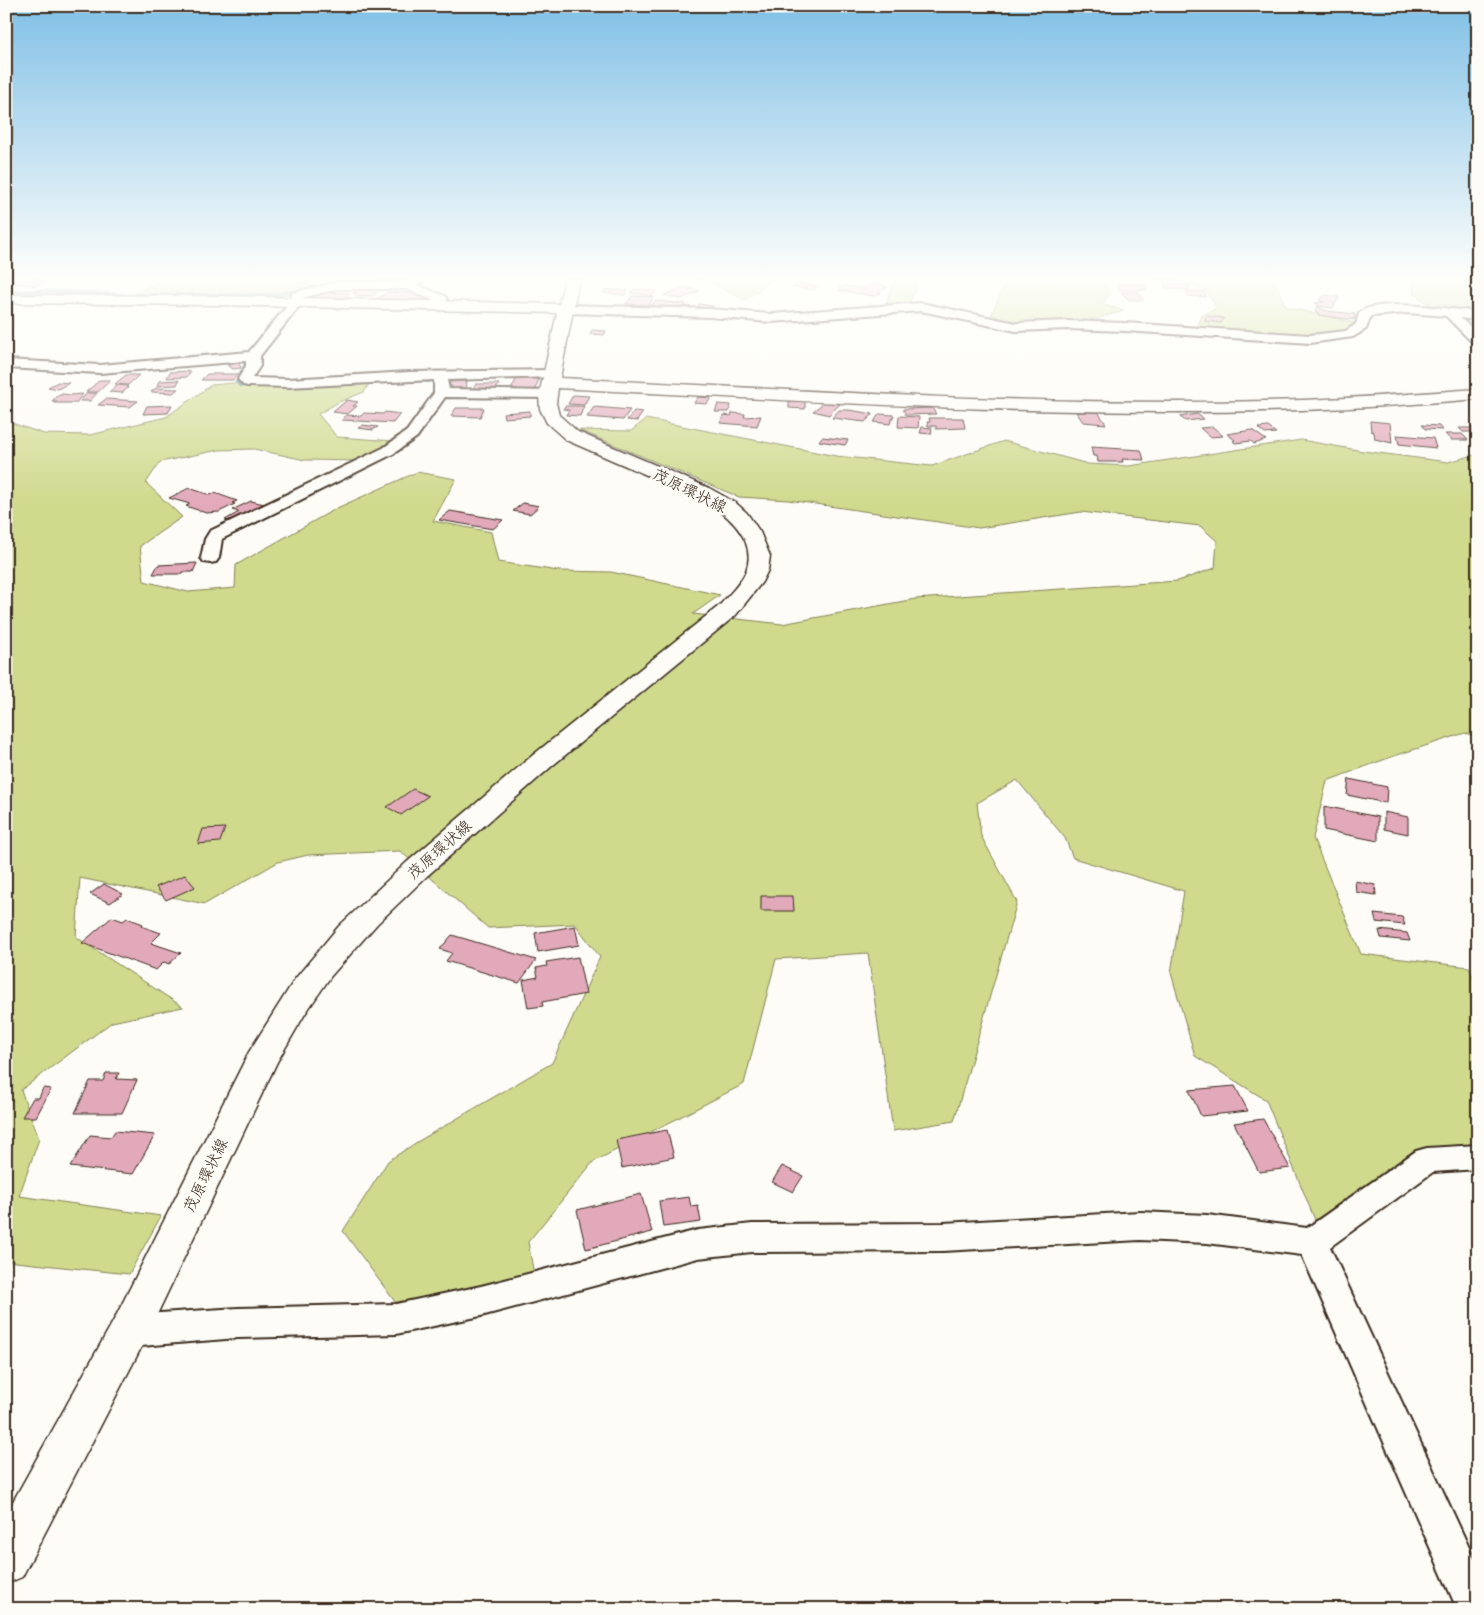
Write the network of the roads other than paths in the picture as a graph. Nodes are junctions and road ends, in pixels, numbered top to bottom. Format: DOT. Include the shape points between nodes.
graph roads {
  1 [pos="557,354"];
  2 [pos="253,356"];
  3 [pos="6,364"];
  4 [pos="440,376"];
  5 [pos="550,384"];
  6 [pos="441,393"];
  7 [pos="1478,394"];
  8 [pos="210,558"];
  9 [pos="1478,1157"];
  10 [pos="1312,1242"];
  11 [pos="129,1331"];
  12 [pos="6,1561"];
  13 [pos="1477,1609"];
  1 -- 5 [label="street, 茂原環状線"];
  2 -- 3 [label="street" via="100,369"];
  2 -- 4 [label="street" via="253,366 245,379 248,382"];
  4 -- 5 [label="street"];
  4 -- 6 [label="street"];
  5 -- 6 [label="street"];
  5 -- 7 [label="street" via="1083,406 1300,405"];
  5 -- 11 [label="street, 茂原環状線" via="547,408 554,422 572,436 698,491 738,516 754,539 760,561 755,573 728,610 488,804 358,924 332,954 306,986 260,1061"];
  6 -- 8 [label="street" via="412,434 388,451 216,535"];
  9 -- 10 [label="street" via="1427,1160"];
  10 -- 11 [label="street" via="1206,1229 1140,1226 943,1236 752,1238 698,1244 481,1301 396,1319 238,1323"];
  10 -- 13 [label="street"];
  11 -- 12 [label="street, 茂原環状線"];
}
